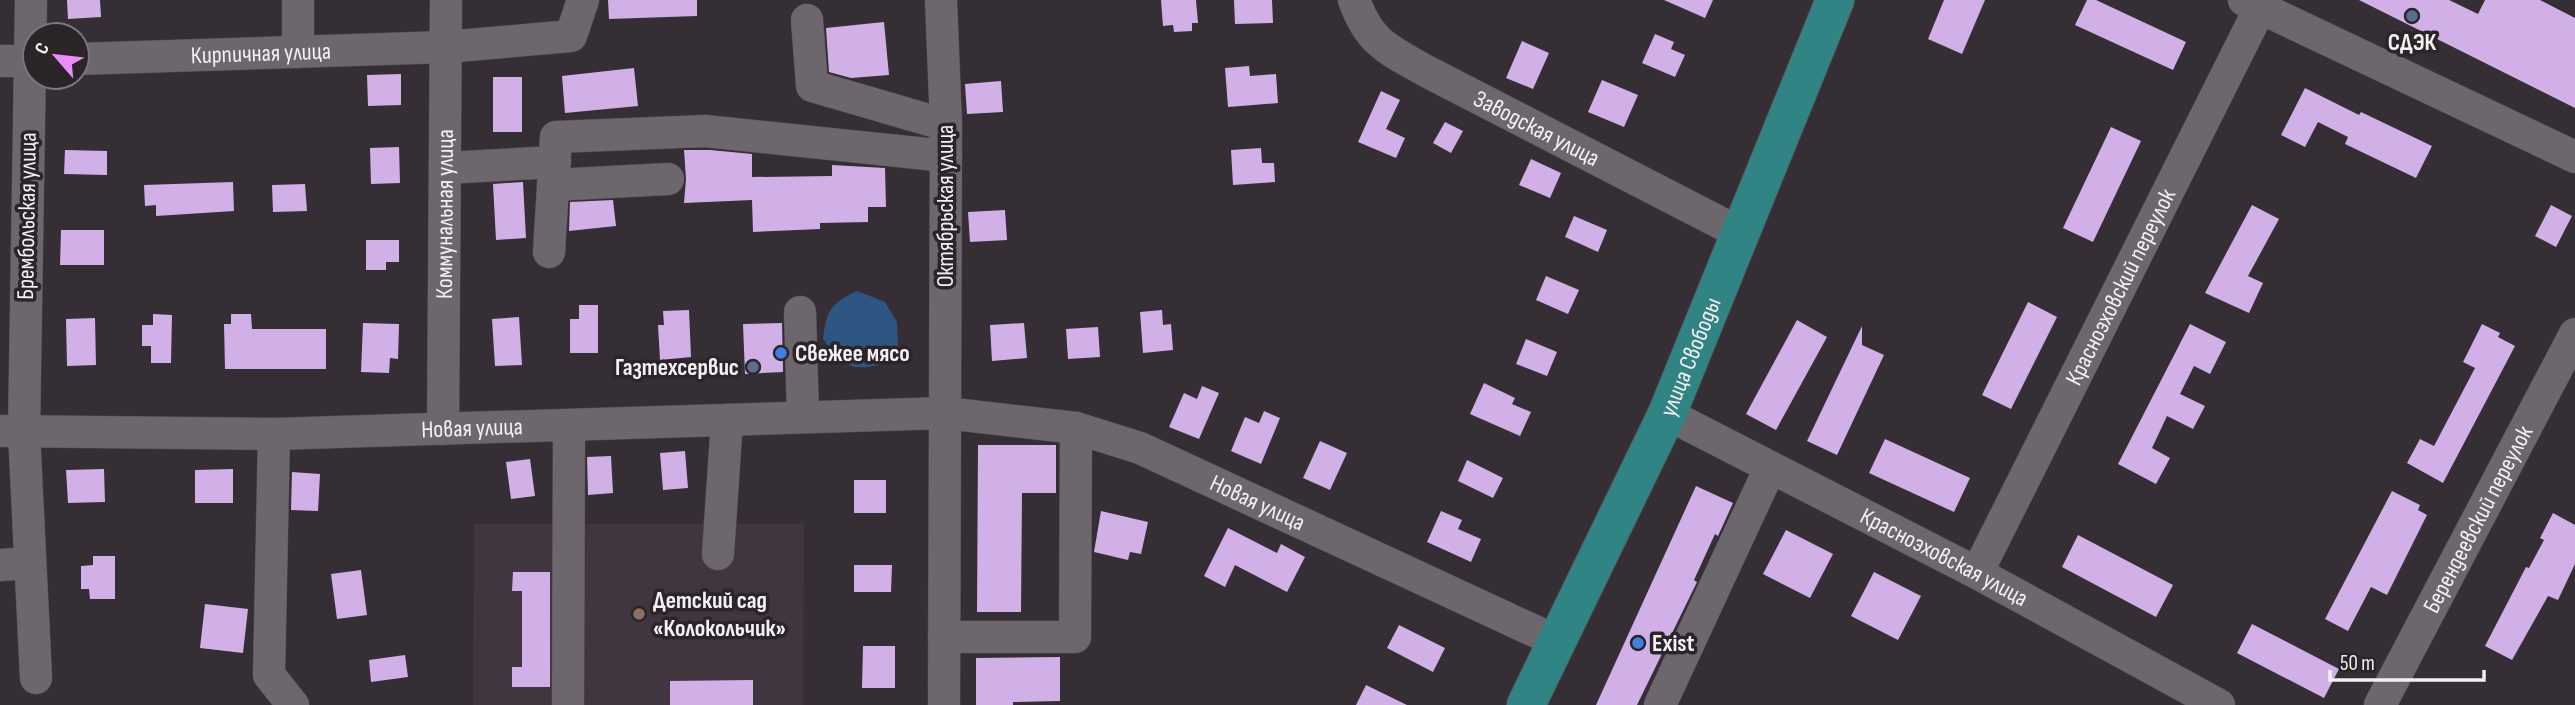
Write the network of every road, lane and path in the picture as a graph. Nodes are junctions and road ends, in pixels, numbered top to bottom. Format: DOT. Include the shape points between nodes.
graph roads {
  1 [pos="31,0"];
  2 [pos="298,0"];
  3 [pos="446,0"];
  4 [pos="583,0"];
  5 [pos="941,0"];
  6 [pos="1354,0"];
  7 [pos="1835,0"];
  8 [pos="2256,3"];
  9 [pos="807,20"];
  10 [pos="28,21"];
  11 [pos="446,47"];
  12 [pos="298,52"];
  13 [pos="91,59"];
  14 [pos="21,91"];
  15 [pos="946,125"];
  16 [pos="946,156"];
  17 [pos="2575,157"];
  18 [pos="445,168"];
  19 [pos="554,174"];
  20 [pos="668,179"];
  21 [pos="1741,233"];
  22 [pos="549,252"];
  23 [pos="800,312"];
  24 [pos="2575,334"];
  25 [pos="945,413"];
  26 [pos="1667,414"];
  27 [pos="803,418"];
  28 [pos="727,420"];
  29 [pos="569,425"];
  30 [pos="1076,428"];
  31 [pos="443,429"];
  32 [pos="12,431"];
  33 [pos="274,434"];
  34 [pos="1770,468"];
  35 [pos="718,554"];
  36 [pos="15,564"];
  37 [pos="1977,573"];
  38 [pos="944,638"];
  39 [pos="1556,641"];
  40 [pos="36,678"];
  41 [pos="293,705"];
  42 [pos="568,705"];
  43 [pos="944,705"];
  44 [pos="1526,705"];
  45 [pos="1660,705"];
  46 [pos="2219,705"];
  47 [pos="2380,705"];
  1 -- 10 [label="street, Брембольская улица"];
  2 -- 12 [label="street"];
  3 -- 11 [label="street, Коммунальная улица"];
  4 -- 11 [label="street, Кирпичная улица" via="571,36"];
  5 -- 15 [label="street, Октябрьская улица"];
  6 -- 21 [label="street, Заводская улица" via="1377,41 1396,53"];
  7 -- 21 [label="main road, улица Свободы"];
  8 -- 17 [label="street"];
  8 -- 37 [label="street, Красноэховский переулок"];
  9 -- 15 [label="street" via="812,86"];
  11 -- 12 [label="street, Кирпичная улица"];
  11 -- 18 [label="street, Коммунальная улица"];
  12 -- 13 [label="street, Кирпичная улица"];
  14 -- 32 [label="street, Брембольская улица"];
  15 -- 16 [label="street, Октябрьская улица"];
  16 -- 19 [label="street" via="705,131 556,137"];
  16 -- 25 [label="street, Октябрьская улица"];
  18 -- 19 [label="street"];
  18 -- 31 [label="street, Коммунальная улица"];
  19 -- 20 [label="street"];
  19 -- 22 [label="street"];
  21 -- 26 [label="main road, улица Свободы"];
  23 -- 27 [label="street"];
  24 -- 47 [label="street, Берендеевский переулок"];
  25 -- 27 [label="street, Новая улица"];
  25 -- 30 [label="street, Новая улица"];
  25 -- 38 [label="street"];
  26 -- 34 [label="street, Красноэховская улица"];
  26 -- 39 [label="main road, улица Свободы"];
  27 -- 28 [label="street, Новая улица"];
  28 -- 29 [label="street, Новая улица"];
  28 -- 35 [label="street"];
  29 -- 31 [label="street, Новая улица"];
  29 -- 42 [label="street"];
  30 -- 38 [label="street" via="1074,637"];
  30 -- 39 [label="street, Новая улица" via="1140,448"];
  31 -- 33 [label="street, Новая улица"];
  32 -- 33 [label="street, Новая улица"];
  32 -- 36 [label="street, Брембольская улица"];
  33 -- 41 [label="street" via="269,675"];
  34 -- 37 [label="street, Красноэховская улица"];
  34 -- 45 [label="street"];
  36 -- 40 [label="street, Брембольская улица"];
  37 -- 46 [label="street, Красноэховская улица"];
  38 -- 43 [label="street"];
  39 -- 44 [label="main road, улица Свободы"];
}
